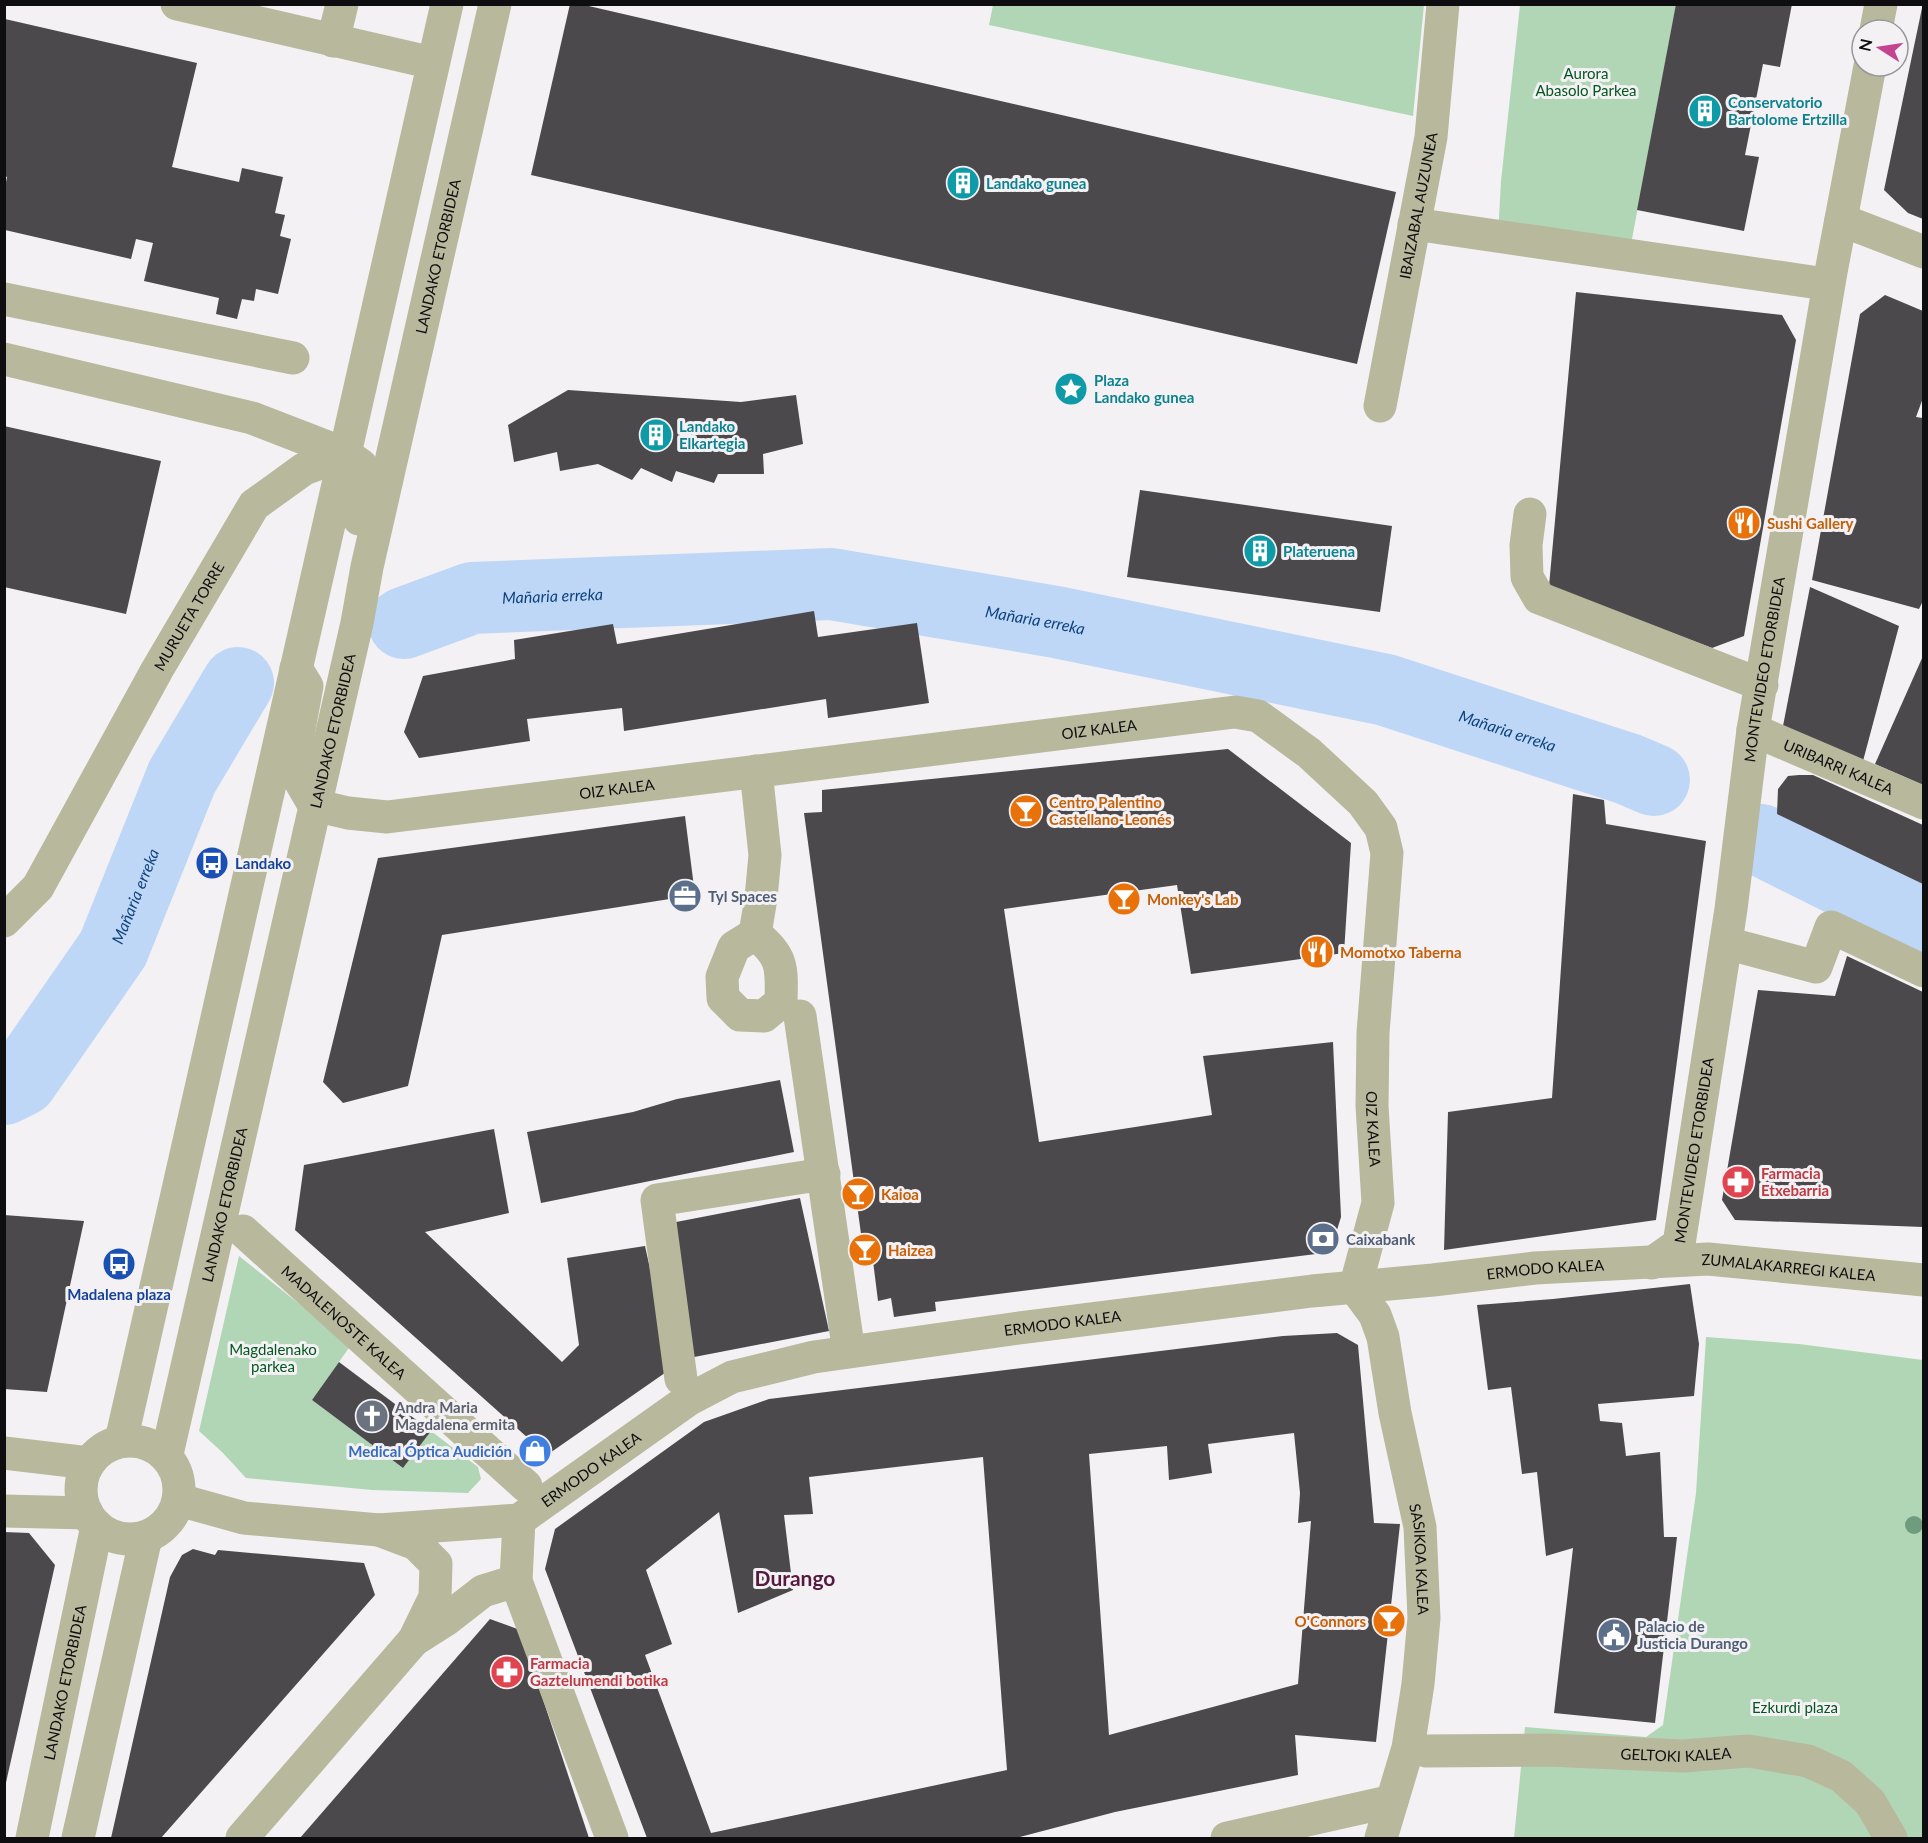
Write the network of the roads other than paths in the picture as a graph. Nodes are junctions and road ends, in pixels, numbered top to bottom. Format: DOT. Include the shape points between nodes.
graph roads {
  1 [pos="177,4"];
  2 [pos="342,4"];
  3 [pos="447,4"];
  4 [pos="495,4"];
  5 [pos="1443,4"];
  6 [pos="333,41"];
  7 [pos="433,63"];
  8 [pos="1868,78"];
  9 [pos="1841,220"];
  10 [pos="1414,224"];
  11 [pos="1923,252"];
  12 [pos="1812,282"];
  13 [pos="4,299"];
  14 [pos="293,358"];
  15 [pos="4,359"];
  16 [pos="1380,406"];
  17 [pos="345,454"];
  18 [pos="1530,514"];
  19 [pos="367,567"];
  20 [pos="296,668"];
  21 [pos="1762,685"];
  22 [pos="1754,730"];
  23 [pos="756,771"];
  24 [pos="1923,803"];
  25 [pos="314,805"];
  26 [pos="4,921"];
  27 [pos="754,933"];
  28 [pos="1726,943"];
  29 [pos="1923,971"];
  30 [pos="800,1016"];
  31 [pos="824,1174"];
  32 [pos="243,1231"];
  33 [pos="1652,1263"];
  34 [pos="1923,1280"];
  35 [pos="1355,1288"];
  36 [pos="847,1339"];
  37 [pos="681,1379"];
  38 [pos="121,1442"];
  39 [pos="4,1453"];
  40 [pos="167,1454"];
  41 [pos="89,1463"];
  42 [pos="526,1486"];
  43 [pos="178,1500"];
  44 [pos="4,1511"];
  45 [pos="92,1520"];
  46 [pos="519,1520"];
  47 [pos="379,1530"];
  48 [pos="146,1537"];
  49 [pos="516,1581"];
  50 [pos="414,1640"];
  51 [pos="1426,1751"];
  52 [pos="1392,1801"];
  53 [pos="1885,1835"];
  54 [pos="32,1839"];
  55 [pos="78,1839"];
  56 [pos="242,1839"];
  57 [pos="612,1839"];
  58 [pos="1227,1839"];
  59 [pos="1381,1839"];
  1 -- 6 [label="street"];
  2 -- 6 [label="street"];
  3 -- 7 [label="street"];
  4 -- 19 [label="street, LANDAKO ETORBIDEA"];
  5 -- 10 [label="street, IBAIZABAL AUZUNEA" via="1433,128"];
  6 -- 7 [label="street"];
  7 -- 17 [label="street"];
  8 -- 9 [label="street, MONTEVIDEO ETORBIDEA"];
  9 -- 11 [label="street"];
  9 -- 21 [label="street, MONTEVIDEO ETORBIDEA"];
  10 -- 12 [label="street"];
  10 -- 16 [label="street, IBAIZABAL AUZUNEA"];
  13 -- 14 [label="street"];
  15 -- 17 [label="street" via="252,418"];
  17 -- 19 [label="street" via="361,465 366,478 357,530"];
  17 -- 20 [label="street"];
  17 -- 26 [label="street, MURUETA TORRE" via="304,469 254,506 157,670 38,887"];
  18 -- 21 [label="street" via="1527,578 1539,598"];
  19 -- 25 [label="street, LANDAKO ETORBIDEA"];
  20 -- 25 [label="street" via="307,686 292,767"];
  20 -- 38 [label="street"];
  21 -- 22 [label="street, MONTEVIDEO ETORBIDEA"];
  22 -- 24 [label="street, URIBARRI KALEA"];
  22 -- 28 [label="street, MONTEVIDEO ETORBIDEA"];
  23 -- 25 [label="street, OIZ KALEA" via="387,817"];
  23 -- 27 [label="street" via="765,855"];
  23 -- 35 [label="street, OIZ KALEA" via="1235,712 1258,716 1309,753 1364,803 1381,828 1387,853 1373,1033 1372,1106 1378,1203"];
  25 -- 40 [label="street, LANDAKO ETORBIDEA"];
  28 -- 29 [label="street" via="1816,967 1831,927"];
  28 -- 33 [label="street, MONTEVIDEO ETORBIDEA" via="1679,1244"];
  30 -- 31 [label="street"];
  31 -- 36 [label="street"];
  31 -- 37 [label="street" via="657,1200"];
  32 -- 42 [label="street, MADALENOSTE KALEA"];
  33 -- 34 [label="street, ZUMALAKARREGI KALEA" via="1730,1260"];
  33 -- 35 [label="street, ERMODO KALEA" via="1535,1268"];
  35 -- 46 [label="street, ERMODO KALEA" via="814,1357 732,1377 688,1400"];
  35 -- 52 [label="street, SASIKOA KALEA" via="1375,1315 1383,1337 1420,1527 1424,1618 1418,1684 1408,1748"];
  38 -- 40 [label="street" via="136,1441"];
  38 -- 41 [label="street" via="97,1453"];
  39 -- 41 [label="street"];
  40 -- 43 [label="street" via="179,1483"];
  41 -- 45 [label="street" via="82,1479 81,1497"];
  43 -- 47 [label="street" via="244,1518"];
  43 -- 48 [label="street" via="161,1529"];
  44 -- 45 [label="street"];
  45 -- 48 [label="street" via="112,1536"];
  45 -- 54 [label="street, LANDAKO ETORBIDEA"];
  46 -- 47 [label="street"];
  46 -- 49 [label="street"];
  47 -- 50 [label="street" via="416,1544 436,1564 435,1597"];
  48 -- 55 [label="street"];
  49 -- 50 [label="street" via="483,1591"];
  49 -- 57 [label="street"];
  50 -- 56 [label="street"];
  51 -- 53 [label="street, GELTOKI KALEA" via="1550,1750 1683,1756 1748,1751 1808,1761 1841,1776 1870,1802"];
  52 -- 58 [label="street"];
  52 -- 59 [label="street, SASIKOA KALEA"];
}
